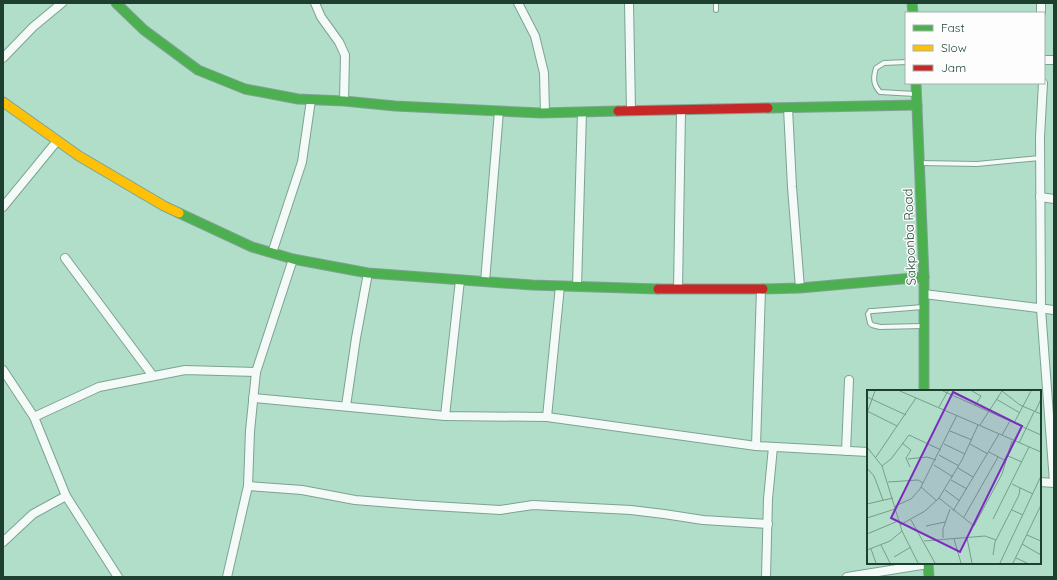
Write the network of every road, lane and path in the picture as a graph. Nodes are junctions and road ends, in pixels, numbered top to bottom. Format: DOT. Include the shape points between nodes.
graph roads {
  1 [pos="62,3"];
  2 [pos="116,3"];
  3 [pos="315,3"];
  4 [pos="518,3"];
  5 [pos="629,3"];
  6 [pos="716,3"];
  7 [pos="716,10"];
  8 [pos="3,58"];
  9 [pos="905,62"];
  10 [pos="916,84"];
  11 [pos="1043,84"];
  12 [pos="916,94"];
  13 [pos="310,100"];
  14 [pos="344,101"];
  15 [pos="3,102"];
  16 [pos="917,105"];
  17 [pos="788,108"];
  18 [pos="682,110"];
  19 [pos="499,111"];
  20 [pos="631,111"];
  21 [pos="582,112"];
  22 [pos="545,113"];
  23 [pos="57,140"];
  24 [pos="1040,158"];
  25 [pos="919,163"];
  26 [pos="1040,197"];
  27 [pos="1054,199"];
  28 [pos="3,207"];
  29 [pos="272,253"];
  30 [pos="65,258"];
  31 [pos="293,259"];
  32 [pos="368,273"];
  33 [pos="924,277"];
  34 [pos="460,280"];
  35 [pos="485,282"];
  36 [pos="560,286"];
  37 [pos="577,287"];
  38 [pos="800,288"];
  39 [pos="678,289"];
  40 [pos="762,290"];
  41 [pos="924,294"];
  42 [pos="924,307"];
  43 [pos="1041,309"];
  44 [pos="1054,310"];
  45 [pos="923,326"];
  46 [pos="3,370"];
  47 [pos="256,372"];
  48 [pos="153,376"];
  49 [pos="849,380"];
  50 [pos="924,390"];
  51 [pos="253,398"];
  52 [pos="346,406"];
  53 [pos="445,416"];
  54 [pos="34,417"];
  55 [pos="547,417"];
  56 [pos="756,446"];
  57 [pos="774,447"];
  58 [pos="846,451"];
  59 [pos="867,452"];
  60 [pos="1041,482"];
  61 [pos="1054,483"];
  62 [pos="248,486"];
  63 [pos="66,496"];
  64 [pos="768,524"];
  65 [pos="3,542"];
  66 [pos="928,564"];
  67 [pos="117,576"];
  68 [pos="227,577"];
  69 [pos="766,577"];
  70 [pos="847,577"];
  71 [pos="929,577"];
  1 -- 8 [label="street" via="33,27"];
  2 -- 13 [label="street" via="144,30 198,70 245,89"];
  3 -- 14 [label="street" via="345,55"];
  4 -- 22 [label="street" via="535,36 544,72"];
  5 -- 20 [label="street"];
  6 -- 7 [label="lane"];
  9 -- 12 [label="lane" via="884,64 876,68 873,77 875,87 880,92"];
  10 -- 12 [label="street, Sakponba Road"];
  11 -- 24 [label="street"];
  12 -- 16 [label="street, Sakponba Road"];
  13 -- 14 [label="street"];
  13 -- 29 [label="street" via="302,162"];
  14 -- 19 [label="street"];
  15 -- 23 [label="street"];
  16 -- 17 [label="street"];
  16 -- 25 [label="street, Sakponba Road"];
  17 -- 18 [label="street"];
  17 -- 38 [label="street"];
  18 -- 20 [label="street"];
  18 -- 39 [label="street"];
  19 -- 22 [label="street"];
  19 -- 35 [label="street"];
  20 -- 21 [label="street"];
  21 -- 22 [label="street"];
  21 -- 37 [label="street"];
  23 -- 28 [label="street"];
  23 -- 29 [label="street" via="79,156 164,206 252,247"];
  24 -- 25 [label="lane" via="976,164"];
  24 -- 26 [label="street"];
  25 -- 33 [label="street, Sakponba Road"];
  26 -- 27 [label="street"];
  26 -- 43 [label="street"];
  29 -- 31 [label="street"];
  30 -- 48 [label="street"];
  31 -- 32 [label="street"];
  31 -- 47 [label="street"];
  32 -- 34 [label="street"];
  32 -- 52 [label="street"];
  33 -- 38 [label="street"];
  33 -- 41 [label="street, Sakponba Road"];
  34 -- 35 [label="street"];
  34 -- 53 [label="street"];
  35 -- 36 [label="street"];
  36 -- 37 [label="street"];
  36 -- 55 [label="street"];
  37 -- 39 [label="street"];
  38 -- 40 [label="street"];
  39 -- 40 [label="street"];
  40 -- 56 [label="street"];
  41 -- 42 [label="street, Sakponba Road"];
  41 -- 43 [label="street"];
  42 -- 45 [label="street, Sakponba Road"];
  42 -- 45 [label="lane" via="870,311 868,314 873,326"];
  43 -- 44 [label="street"];
  43 -- 61 [label="street"];
  45 -- 50 [label="street, Sakponba Road"];
  46 -- 54 [label="street"];
  47 -- 48 [label="street" via="185,370"];
  47 -- 51 [label="street"];
  48 -- 54 [label="street" via="99,387"];
  49 -- 58 [label="street"];
  51 -- 52 [label="street"];
  51 -- 62 [label="street"];
  52 -- 53 [label="street"];
  53 -- 55 [label="street"];
  54 -- 63 [label="street"];
  55 -- 56 [label="street"];
  56 -- 57 [label="street"];
  57 -- 58 [label="street"];
  57 -- 64 [label="street"];
  58 -- 59 [label="street"];
  60 -- 61 [label="street"];
  62 -- 64 [label="street" via="302,490 355,500 417,505 500,510 533,505 630,510 703,520"];
  62 -- 68 [label="street"];
  63 -- 65 [label="street" via="33,514"];
  63 -- 67 [label="street"];
  64 -- 69 [label="street"];
  66 -- 70 [label="street"];
  66 -- 71 [label="street"];
}
